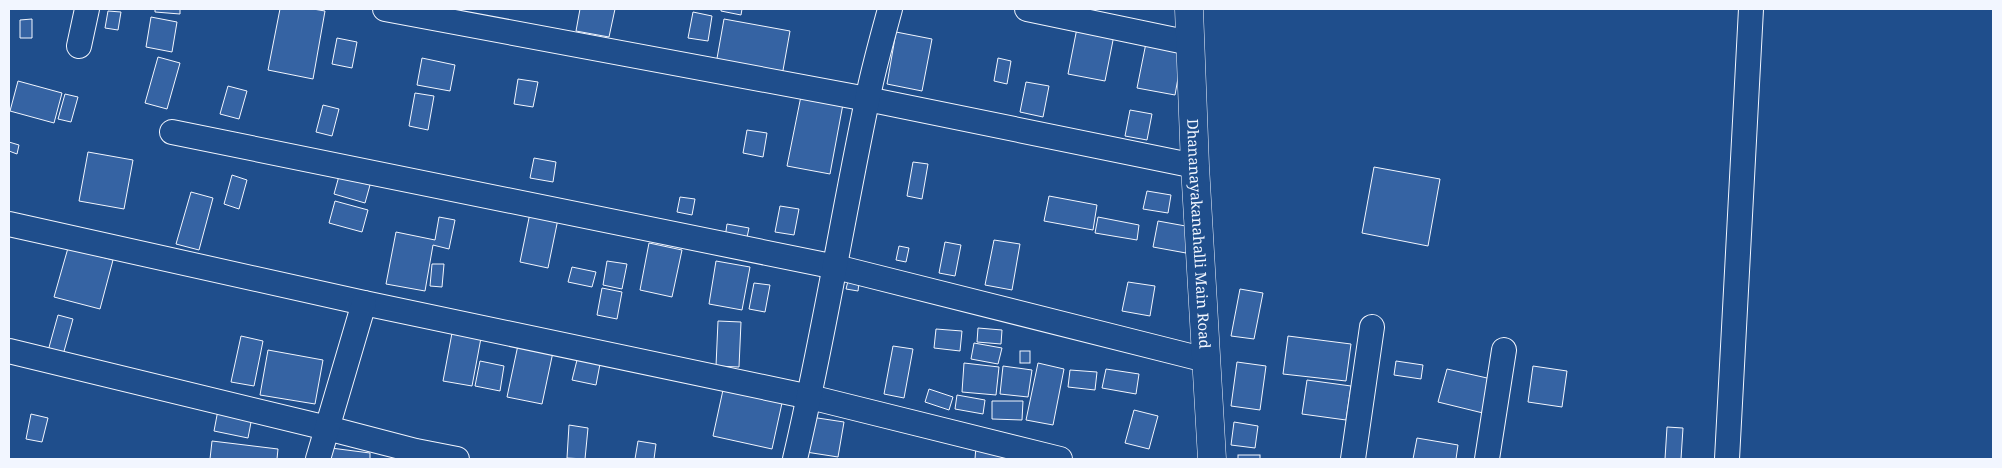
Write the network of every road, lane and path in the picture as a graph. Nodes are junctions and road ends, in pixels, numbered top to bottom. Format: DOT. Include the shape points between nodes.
graph roads {
  1 [pos="87,9"];
  2 [pos="385,9"];
  3 [pos="890,9"];
  4 [pos="1027,9"];
  5 [pos="1189,9"];
  6 [pos="1752,9"];
  7 [pos="1190,44"];
  8 [pos="79,46"];
  9 [pos="867,99"];
  10 [pos="172,132"];
  11 [pos="1195,166"];
  12 [pos="9,224"];
  13 [pos="836,267"];
  14 [pos="364,302"];
  15 [pos="1372,326"];
  16 [pos="1504,350"];
  17 [pos="9,351"];
  18 [pos="1206,360"];
  19 [pos="810,397"];
  20 [pos="327,428"];
  21 [pos="318,459"];
  22 [pos="457,459"];
  23 [pos="795,459"];
  24 [pos="1060,459"];
  25 [pos="1212,459"];
  26 [pos="1353,459"];
  27 [pos="1488,459"];
  28 [pos="1727,459"];
  1 -- 8 [label="street"];
  2 -- 9 [label="street"];
  3 -- 9 [label="street"];
  4 -- 7 [label="street"];
  5 -- 7 [label="street, Dhananayakanahalli Main Road"];
  6 -- 28 [label="street"];
  7 -- 11 [label="street, Dhananayakanahalli Main Road"];
  9 -- 11 [label="street"];
  9 -- 13 [label="street"];
  10 -- 13 [label="street"];
  11 -- 18 [label="street, Dhananayakanahalli Main Road"];
  12 -- 14 [label="street"];
  13 -- 18 [label="street"];
  13 -- 19 [label="street"];
  14 -- 19 [label="street"];
  14 -- 20 [label="street"];
  15 -- 26 [label="street"];
  16 -- 27 [label="street"];
  17 -- 20 [label="street"];
  18 -- 25 [label="street, Dhananayakanahalli Main Road"];
  19 -- 23 [label="street"];
  19 -- 24 [label="street"];
  20 -- 21 [label="street"];
  20 -- 22 [label="street"];
}
